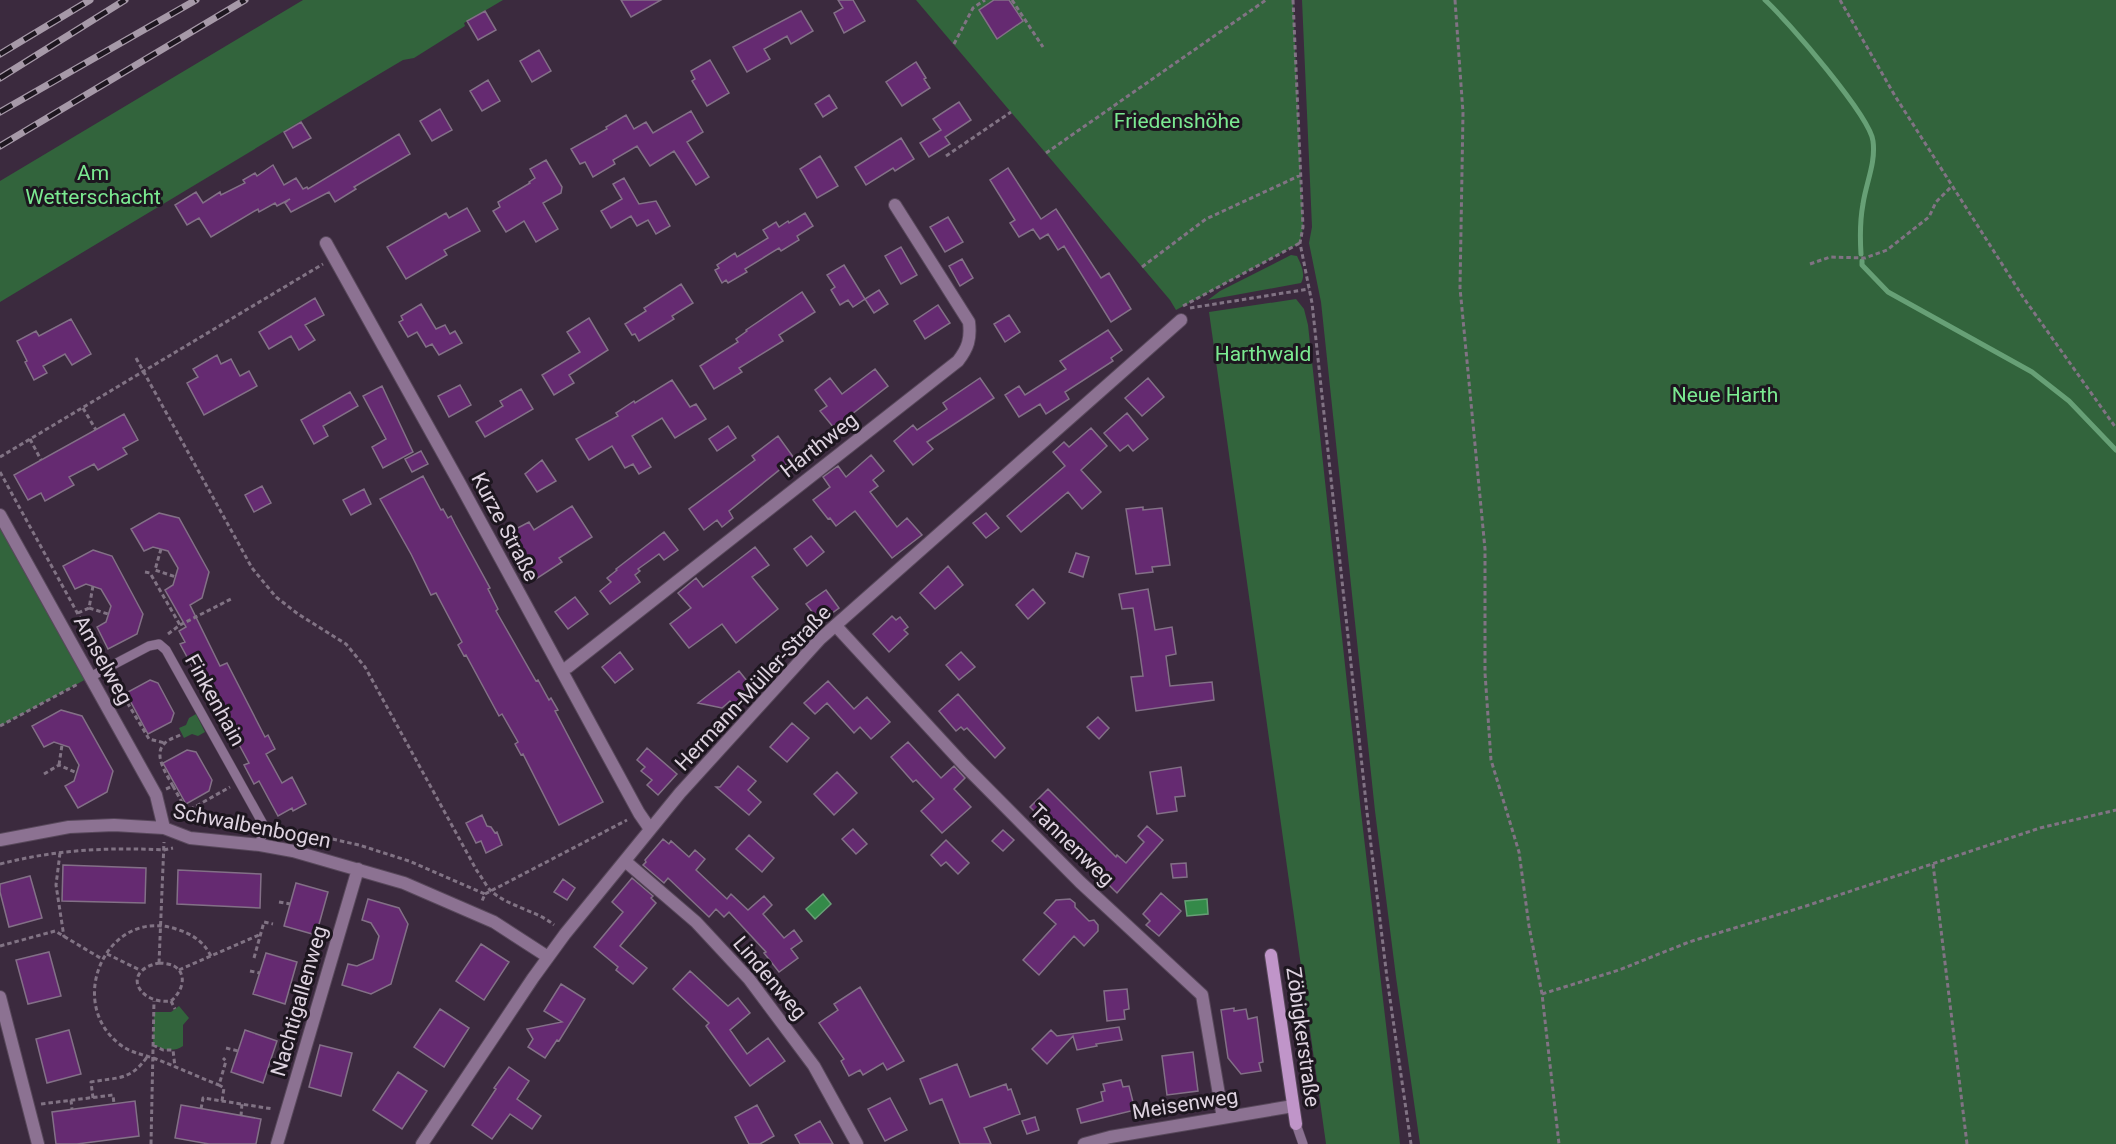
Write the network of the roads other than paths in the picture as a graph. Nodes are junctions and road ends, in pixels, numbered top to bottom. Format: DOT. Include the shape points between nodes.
graph roads {
  1 [pos="895,205"];
  2 [pos="326,243"];
  3 [pos="1181,320"];
  4 [pos="0,515"];
  5 [pos="836,626"];
  6 [pos="562,670"];
  7 [pos="90,677"];
  8 [pos="164,828"];
  9 [pos="650,829"];
  10 [pos="0,840"];
  11 [pos="260,845"];
  12 [pos="625,861"];
  13 [pos="358,869"];
  14 [pos="1271,955"];
  15 [pos="548,957"];
  16 [pos="0,997"];
  17 [pos="1293,1106"];
  18 [pos="1223,1118"];
  19 [pos="1296,1124"];
  20 [pos="38,1144"];
  21 [pos="277,1144"];
  22 [pos="422,1144"];
  23 [pos="857,1144"];
  24 [pos="1084,1144"];
  25 [pos="1303,1144"];
  1 -- 6 [label="street, Harthweg" via="969,322 971,337 967,350 958,361"];
  2 -- 6 [label="street, Kurze Straße"];
  3 -- 5 [label="street, Hermann-Müller-Straße"];
  4 -- 7 [label="street, Amselweg"];
  5 -- 9 [label="street, Hermann-Müller-Straße" via="820,639"];
  5 -- 18 [label="street, Tannenweg" via="964,765 1080,882 1202,994"];
  6 -- 9 [label="street, Kurze Straße"];
  7 -- 8 [label="street, Amselweg" via="156,795"];
  7 -- 11 [label="lane, Finkenhain" via="149,646 159,645 166,650 263,824"];
  8 -- 10 [label="street, Schwalbenbogen" via="69,827"];
  8 -- 11 [label="street, Schwalbenbogen" via="190,838"];
  9 -- 12 [label="street, Hermann-Müller-Straße"];
  11 -- 13 [label="street, Schwalbenbogen"];
  12 -- 15 [label="street, Hermann-Müller-Straße"];
  12 -- 23 [label="street, Lindenweg" via="696,922 749,979 814,1066"];
  13 -- 15 [label="street, Schwalbenbogen" via="404,883 494,922"];
  13 -- 21 [label="street, Nachtigallenweg"];
  14 -- 17 [label="main road, Zöbigkerstraße"];
  15 -- 22 [label="street, Hermann-Müller-Straße"];
  16 -- 20 [label="street"];
  17 -- 18 [label="street, Meisenweg"];
  17 -- 19 [label="main road, Zöbigkerstraße"];
  18 -- 24 [label="street, Meisenweg"];
  19 -- 25 [label="lane"];
}
